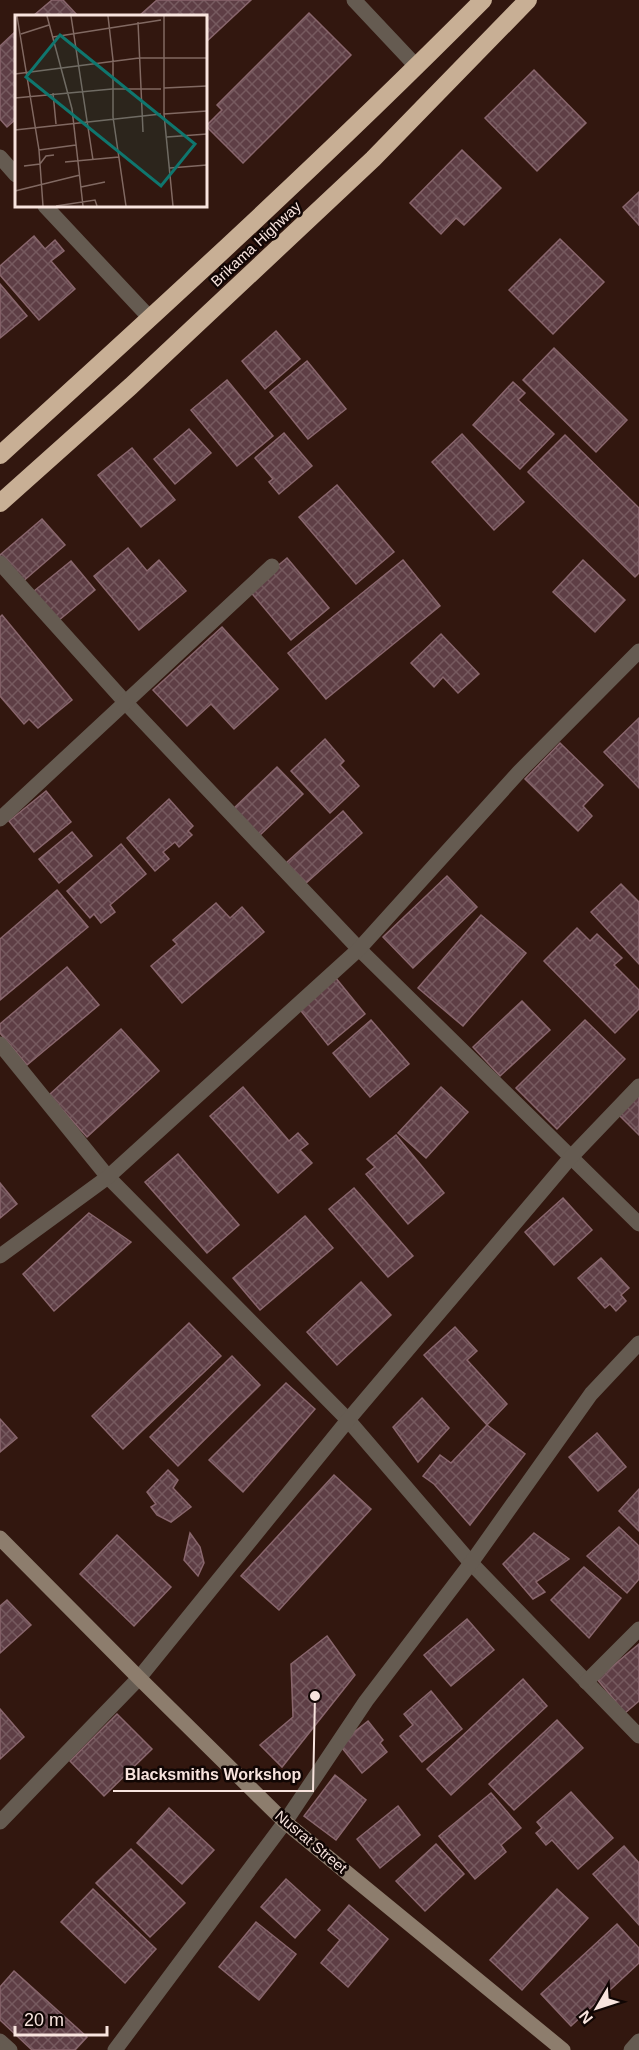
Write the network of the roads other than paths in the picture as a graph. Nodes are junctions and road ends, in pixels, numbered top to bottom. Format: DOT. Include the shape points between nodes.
graph roads {
  1 [pos="354,0"];
  2 [pos="483,0"];
  3 [pos="528,0"];
  4 [pos="417,67"];
  5 [pos="0,158"];
  6 [pos="15,174"];
  7 [pos="46,207"];
  8 [pos="150,318"];
  9 [pos="0,455"];
  10 [pos="0,503"];
  11 [pos="0,563"];
  12 [pos="272,566"];
  13 [pos="639,651"];
  14 [pos="126,703"];
  15 [pos="0,819"];
  16 [pos="359,949"];
  17 [pos="0,1044"];
  18 [pos="639,1086"];
  19 [pos="571,1157"];
  20 [pos="108,1177"];
  21 [pos="639,1224"];
  22 [pos="0,1256"];
  23 [pos="639,1343"];
  24 [pos="348,1420"];
  25 [pos="0,1538"];
  26 [pos="471,1563"];
  27 [pos="639,1629"];
  28 [pos="139,1678"];
  29 [pos="586,1682"];
  30 [pos="639,1736"];
  31 [pos="0,1821"];
  32 [pos="285,1822"];
  33 [pos="639,2041"];
  34 [pos="0,2042"];
  35 [pos="10,2050"];
  36 [pos="115,2050"];
  37 [pos="563,2050"];
  38 [pos="631,2050"];
  1 -- 4 [label="street"];
  2 -- 4 [label="highway, Brikama Highway"];
  3 -- 10 [label="highway, Brikama Highway" via="373,159"];
  4 -- 8 [label="highway, Brikama Highway"];
  5 -- 6 [label="street"];
  7 -- 8 [label="street"];
  8 -- 9 [label="highway, Brikama Highway"];
  11 -- 14 [label="street"];
  12 -- 14 [label="street"];
  13 -- 16 [label="street" via="519,772"];
  14 -- 15 [label="street"];
  14 -- 16 [label="street"];
  16 -- 19 [label="street"];
  16 -- 20 [label="street"];
  17 -- 20 [label="street"];
  18 -- 19 [label="street"];
  19 -- 21 [label="street"];
  19 -- 24 [label="street"];
  20 -- 22 [label="street"];
  20 -- 24 [label="street"];
  23 -- 26 [label="street" via="591,1394"];
  24 -- 26 [label="street"];
  24 -- 28 [label="street"];
  25 -- 28 [label="street, Nusrat Street"];
  26 -- 29 [label="street"];
  26 -- 32 [label="street" via="366,1701"];
  27 -- 29 [label="street"];
  28 -- 31 [label="street"];
  28 -- 32 [label="street, Nusrat Street"];
  29 -- 30 [label="street"];
  32 -- 36 [label="street"];
  32 -- 37 [label="street, Nusrat Street"];
  33 -- 38 [label="street"];
  34 -- 35 [label="street"];
}
